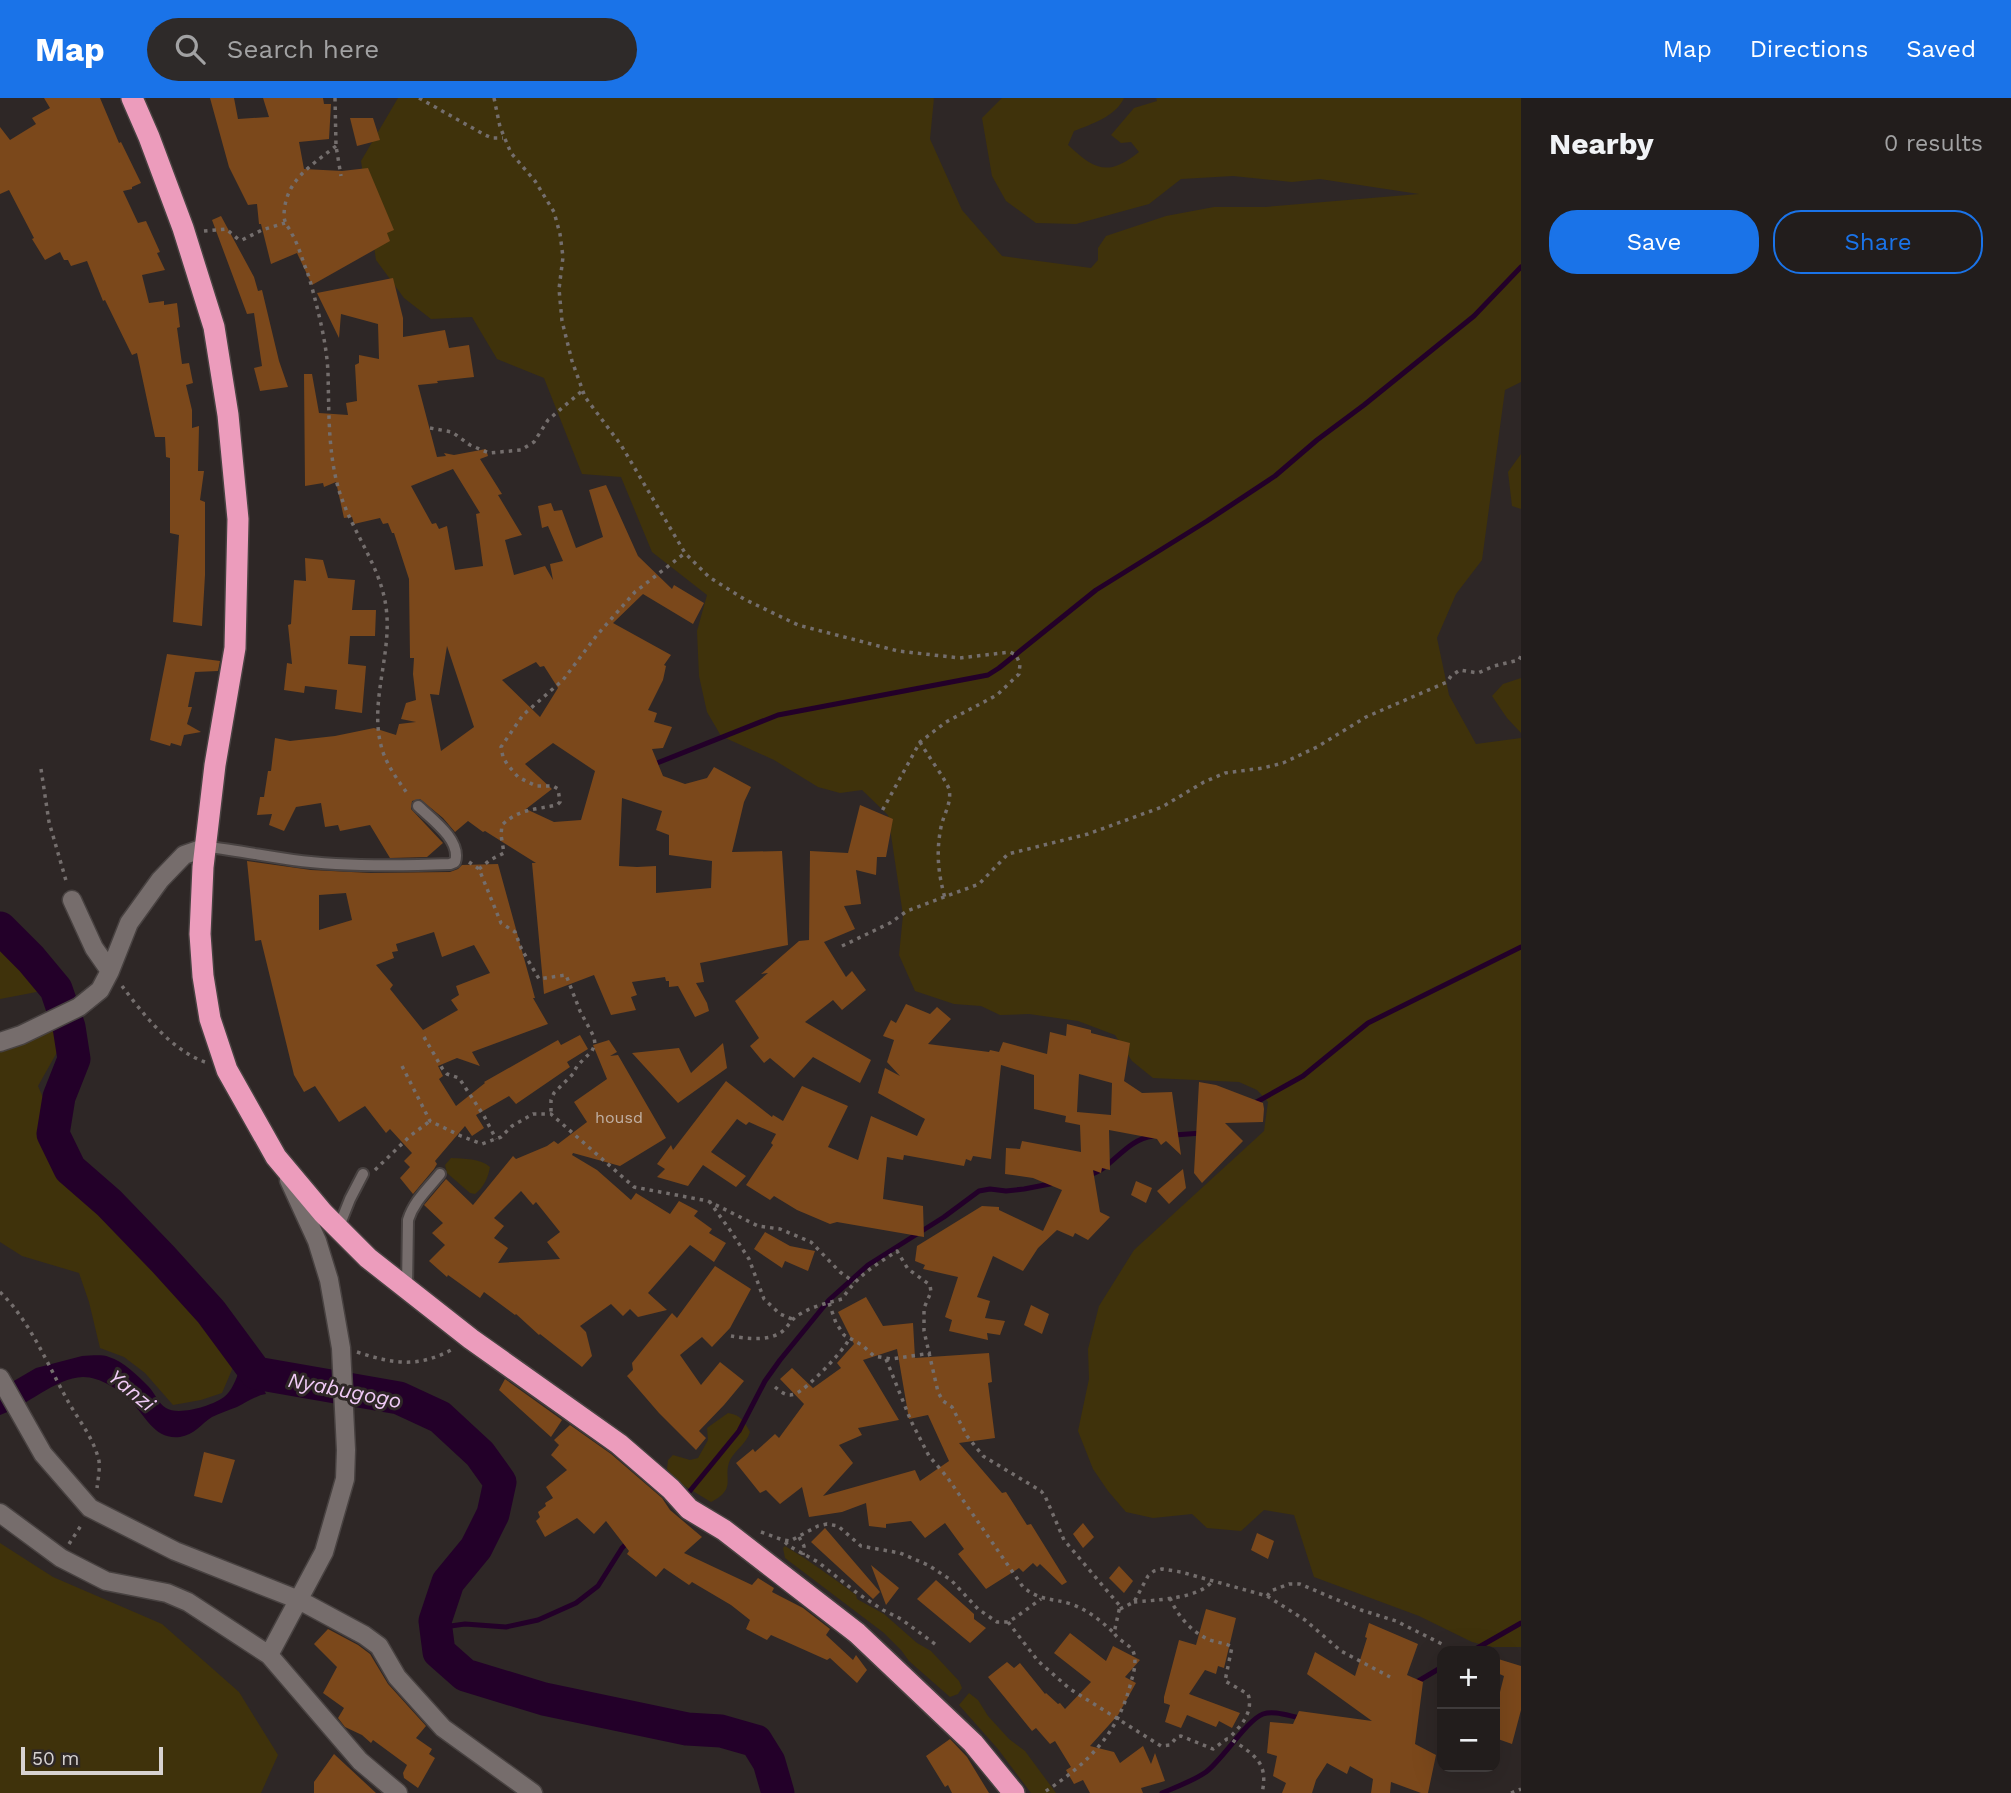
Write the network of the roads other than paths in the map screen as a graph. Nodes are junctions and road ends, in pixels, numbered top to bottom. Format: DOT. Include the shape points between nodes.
graph roads {
  1 [pos="132,98"];
  2 [pos="418,806"];
  3 [pos="207,847"];
  4 [pos="72,900"];
  5 [pos="110,971"];
  6 [pos="0,1042"];
  7 [pos="276,1157"];
  8 [pos="363,1174"];
  9 [pos="440,1174"];
  10 [pos="338,1229"];
  11 [pos="407,1289"];
  12 [pos="1,1379"];
  13 [pos="0,1513"];
  14 [pos="299,1600"];
  15 [pos="269,1655"];
  16 [pos="398,1793"];
  17 [pos="533,1793"];
  18 [pos="1014,1793"];
  1 -- 3 [label="highway" via="214,327 228,415 238,519 235,648 215,765"];
  2 -- 3 [label="lane" via="450,839 455,862 373,865 293,860"];
  3 -- 5 [label="street" via="184,855 160,880 129,923"];
  3 -- 7 [label="highway" via="200,934 210,1019 227,1070"];
  4 -- 5 [label="street"];
  5 -- 6 [label="street" via="100,990 79,1007"];
  7 -- 10 [label="highway"];
  7 -- 14 [label="street" via="317,1241 341,1348 345,1479 324,1552"];
  8 -- 10 [label="lane"];
  9 -- 11 [label="lane" via="411,1209"];
  10 -- 11 [label="highway"];
  11 -- 18 [label="highway" via="619,1444 690,1509 857,1633 973,1743"];
  12 -- 14 [label="street" via="43,1454 90,1508 175,1551"];
  13 -- 15 [label="street" via="61,1558 106,1581 167,1593 188,1602"];
  14 -- 15 [label="street"];
  14 -- 17 [label="street" via="379,1646 397,1677 443,1728"];
  15 -- 16 [label="street" via="360,1762"];
}
